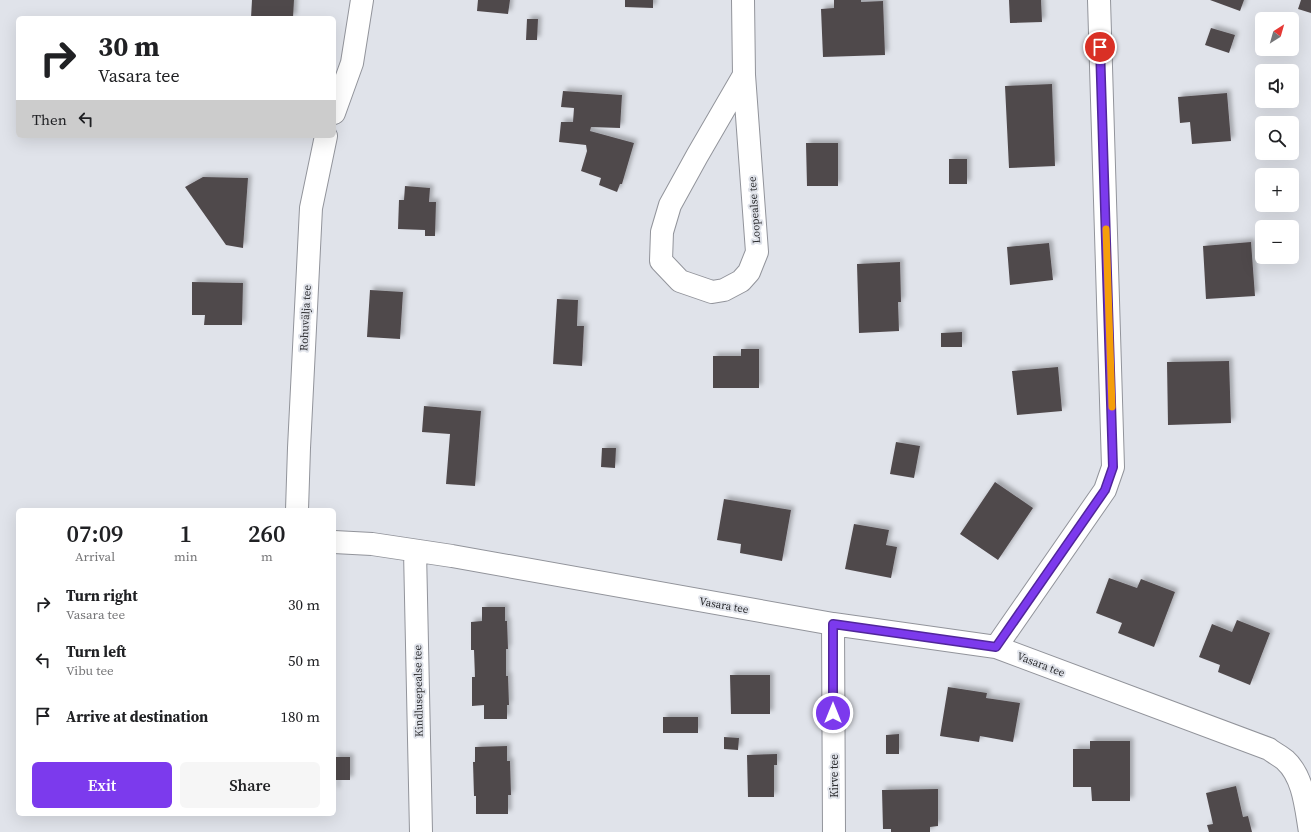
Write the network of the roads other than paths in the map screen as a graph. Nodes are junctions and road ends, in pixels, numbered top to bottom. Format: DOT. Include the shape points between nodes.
graph roads {
  1 [pos="362,0"];
  2 [pos="743,0"];
  3 [pos="1099,0"];
  4 [pos="744,75"];
  5 [pos="336,107"];
  6 [pos="326,138"];
  7 [pos="297,506"];
  8 [pos="336,542"];
  9 [pos="415,551"];
  10 [pos="833,624"];
  11 [pos="996,647"];
  12 [pos="421,832"];
  13 [pos="834,832"];
  14 [pos="1310,832"];
  1 -- 5 [label="street" via="352,63"];
  2 -- 4 [label="street, Loopealse tee"];
  3 -- 11 [label="street" via="1113,467 1105,490"];
  4 -- 4 [label="street, Loopealse tee" via="670,205 662,232 661,261 680,281 712,292 724,290 741,281 749,272 757,252"];
  6 -- 7 [label="street, Rohuvälja tee" via="311,208"];
  8 -- 9 [label="street, Vasara tee" via="372,544"];
  9 -- 10 [label="street, Vasara tee"];
  9 -- 12 [label="street, Kindlusepealse tee"];
  10 -- 11 [label="street, Vasara tee"];
  10 -- 13 [label="street, Kirve tee"];
  11 -- 14 [label="street, Vasara tee" via="1269,750 1285,760 1295,772 1302,791"];
}
